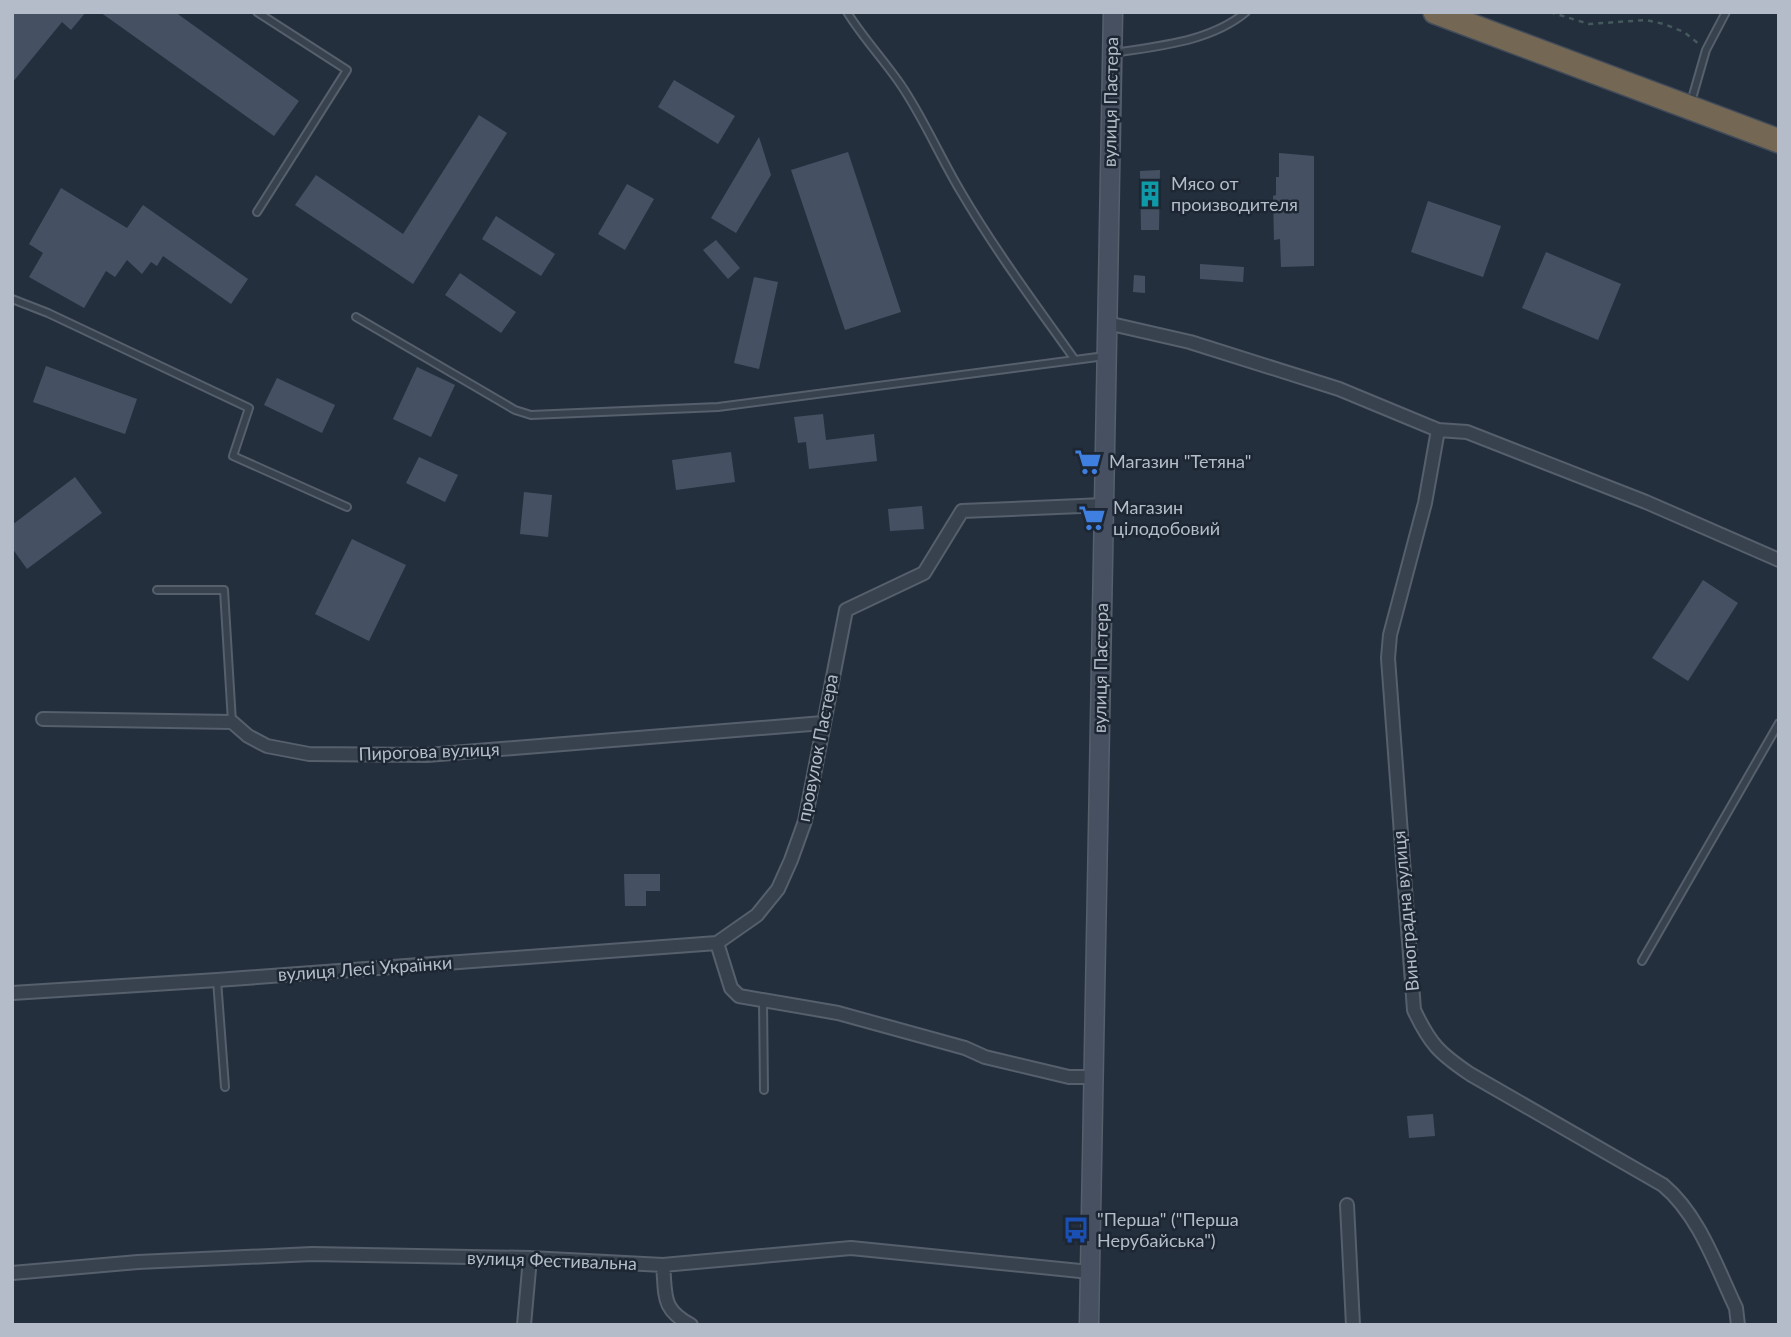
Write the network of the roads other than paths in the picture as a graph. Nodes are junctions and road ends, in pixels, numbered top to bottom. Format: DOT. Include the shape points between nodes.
graph roads {
  1 [pos="847,12"];
  2 [pos="1112,12"];
  3 [pos="1246,12"];
  4 [pos="1435,12"];
  5 [pos="1726,12"];
  6 [pos="261,13"];
  7 [pos="1112,53"];
  8 [pos="1690,107"];
  9 [pos="1779,141"];
  10 [pos="257,212"];
  11 [pos="12,299"];
  12 [pos="356,317"];
  13 [pos="1107,323"];
  14 [pos="1107,356"];
  15 [pos="1075,360"];
  16 [pos="1438,430"];
  17 [pos="1104,505"];
  18 [pos="346,507"];
  19 [pos="1779,560"];
  20 [pos="157,590"];
  21 [pos="43,719"];
  22 [pos="232,722"];
  23 [pos="823,723"];
  24 [pos="1779,723"];
  25 [pos="718,943"];
  26 [pos="1642,961"];
  27 [pos="217,980"];
  28 [pos="12,993"];
  29 [pos="762,1000"];
  30 [pos="1093,1077"];
  31 [pos="225,1087"];
  32 [pos="764,1090"];
  33 [pos="1347,1205"];
  34 [pos="530,1258"];
  35 [pos="663,1265"];
  36 [pos="1090,1272"];
  37 [pos="12,1273"];
  38 [pos="524,1325"];
  39 [pos="691,1325"];
  40 [pos="1089,1325"];
  41 [pos="1353,1325"];
  42 [pos="1738,1325"];
  1 -- 15 [label="lane" via="900,83 960,191"];
  2 -- 7 [label="street, вулиця Пастера"];
  3 -- 7 [label="lane" via="1183,41"];
  4 -- 8 [label="highway"];
  5 -- 8 [label="lane" via="1706,50"];
  6 -- 10 [label="lane" via="347,70"];
  7 -- 13 [label="street, вулиця Пастера"];
  8 -- 9 [label="highway"];
  11 -- 18 [label="lane" via="249,408 233,456"];
  12 -- 15 [label="lane" via="531,415 718,407"];
  13 -- 14 [label="street, вулиця Пастера"];
  13 -- 16 [label="street" via="1190,342 1327,385"];
  14 -- 15 [label="lane"];
  14 -- 17 [label="street, вулиця Пастера"];
  16 -- 19 [label="street" via="1467,432"];
  16 -- 42 [label="street, Виноградна вулиця" via="1388,658 1414,1010 1428,1039 1443,1055 1679,1198 1737,1308"];
  17 -- 23 [label="street, провулок Пастера" via="962,510 924,573 846,610"];
  17 -- 30 [label="street, вулиця Пастера"];
  20 -- 22 [label="lane" via="224,590"];
  21 -- 22 [label="street"];
  22 -- 23 [label="street, Пирогова вулиця" via="267,746 309,754 427,755"];
  23 -- 25 [label="street, провулок Пастера" via="805,821 778,889 757,915"];
  24 -- 26 [label="lane"];
  25 -- 27 [label="street, вулиця Лесі Українки"];
  25 -- 29 [label="street" via="731,988 739,996"];
  27 -- 28 [label="street, вулиця Лесі Українки"];
  27 -- 31 [label="lane"];
  29 -- 30 [label="street" via="838,1013 965,1048 985,1058 1069,1077"];
  29 -- 32 [label="lane"];
  30 -- 36 [label="street, вулиця Пастера"];
  33 -- 41 [label="street"];
  34 -- 35 [label="street, вулиця Фестивальна"];
  34 -- 37 [label="street, вулиця Фестивальна" via="312,1254"];
  34 -- 38 [label="street"];
  35 -- 36 [label="street, вулиця Фестивальна" via="851,1248"];
  35 -- 39 [label="street" via="667,1305"];
  36 -- 40 [label="street, вулиця Пастера"];
}
